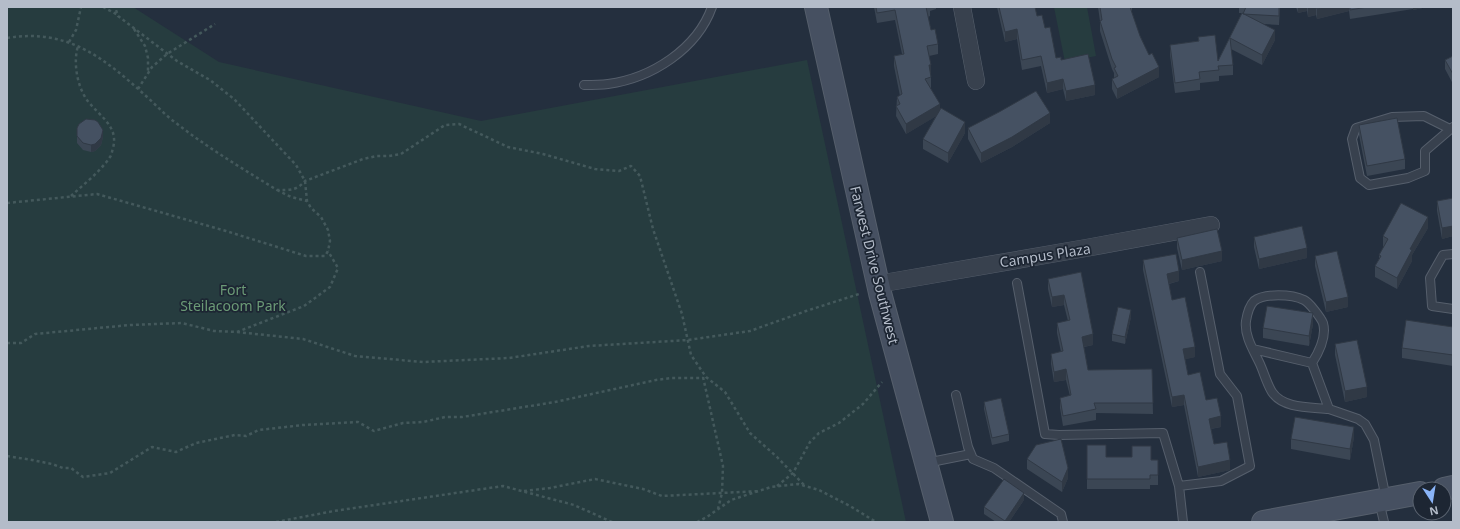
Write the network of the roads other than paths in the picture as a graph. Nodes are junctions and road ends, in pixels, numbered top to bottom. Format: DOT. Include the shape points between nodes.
graph roads {
  1 [pos="712,7"];
  2 [pos="816,7"];
  3 [pos="962,7"];
  4 [pos="976,82"];
  5 [pos="584,85"];
  6 [pos="1452,128"];
  7 [pos="1211,225"];
  8 [pos="1453,254"];
  9 [pos="1200,272"];
  10 [pos="878,284"];
  11 [pos="1017,284"];
  12 [pos="1453,309"];
  13 [pos="1253,349"];
  14 [pos="1312,363"];
  15 [pos="956,396"];
  16 [pos="1328,409"];
  17 [pos="970,454"];
  18 [pos="926,463"];
  19 [pos="1179,486"];
  20 [pos="1412,495"];
  21 [pos="1383,500"];
  22 [pos="942,522"];
  23 [pos="1063,522"];
  24 [pos="1183,522"];
  25 [pos="1263,522"];
  26 [pos="1384,522"];
  1 -- 5 [label="lane" via="702,29 670,61 651,72 628,80"];
  2 -- 10 [label="street, Farwest Drive Southwest"];
  3 -- 4 [label="street"];
  6 -- 6 [label="lane" via="1425,151 1425,171 1408,178 1369,185 1360,178 1352,139 1356,128 1392,117 1424,116"];
  7 -- 10 [label="street, Campus Plaza"];
  8 -- 12 [label="lane" via="1444,256 1430,278 1432,306"];
  9 -- 19 [label="lane" via="1220,374 1237,396 1250,466 1221,481"];
  10 -- 18 [label="street, Farwest Drive Southwest"];
  11 -- 19 [label="lane, Campus Plaza" via="1045,434 1163,433"];
  13 -- 14 [label="lane"];
  13 -- 14 [label="lane" via="1247,335 1246,322 1248,310 1253,302 1271,295 1289,296 1304,300 1323,323 1321,348"];
  13 -- 16 [label="lane" via="1273,393 1281,401"];
  14 -- 16 [label="lane"];
  15 -- 17 [label="lane"];
  16 -- 21 [label="lane" via="1358,419 1365,424 1374,440"];
  17 -- 18 [label="lane"];
  17 -- 23 [label="lane" via="972,459 994,468 1061,514"];
  18 -- 22 [label="street, Farwest Drive Southwest"];
  19 -- 24 [label="lane, Campus Plaza"];
  20 -- 21 [label="street"];
  21 -- 25 [label="street"];
  21 -- 26 [label="lane"];
}
